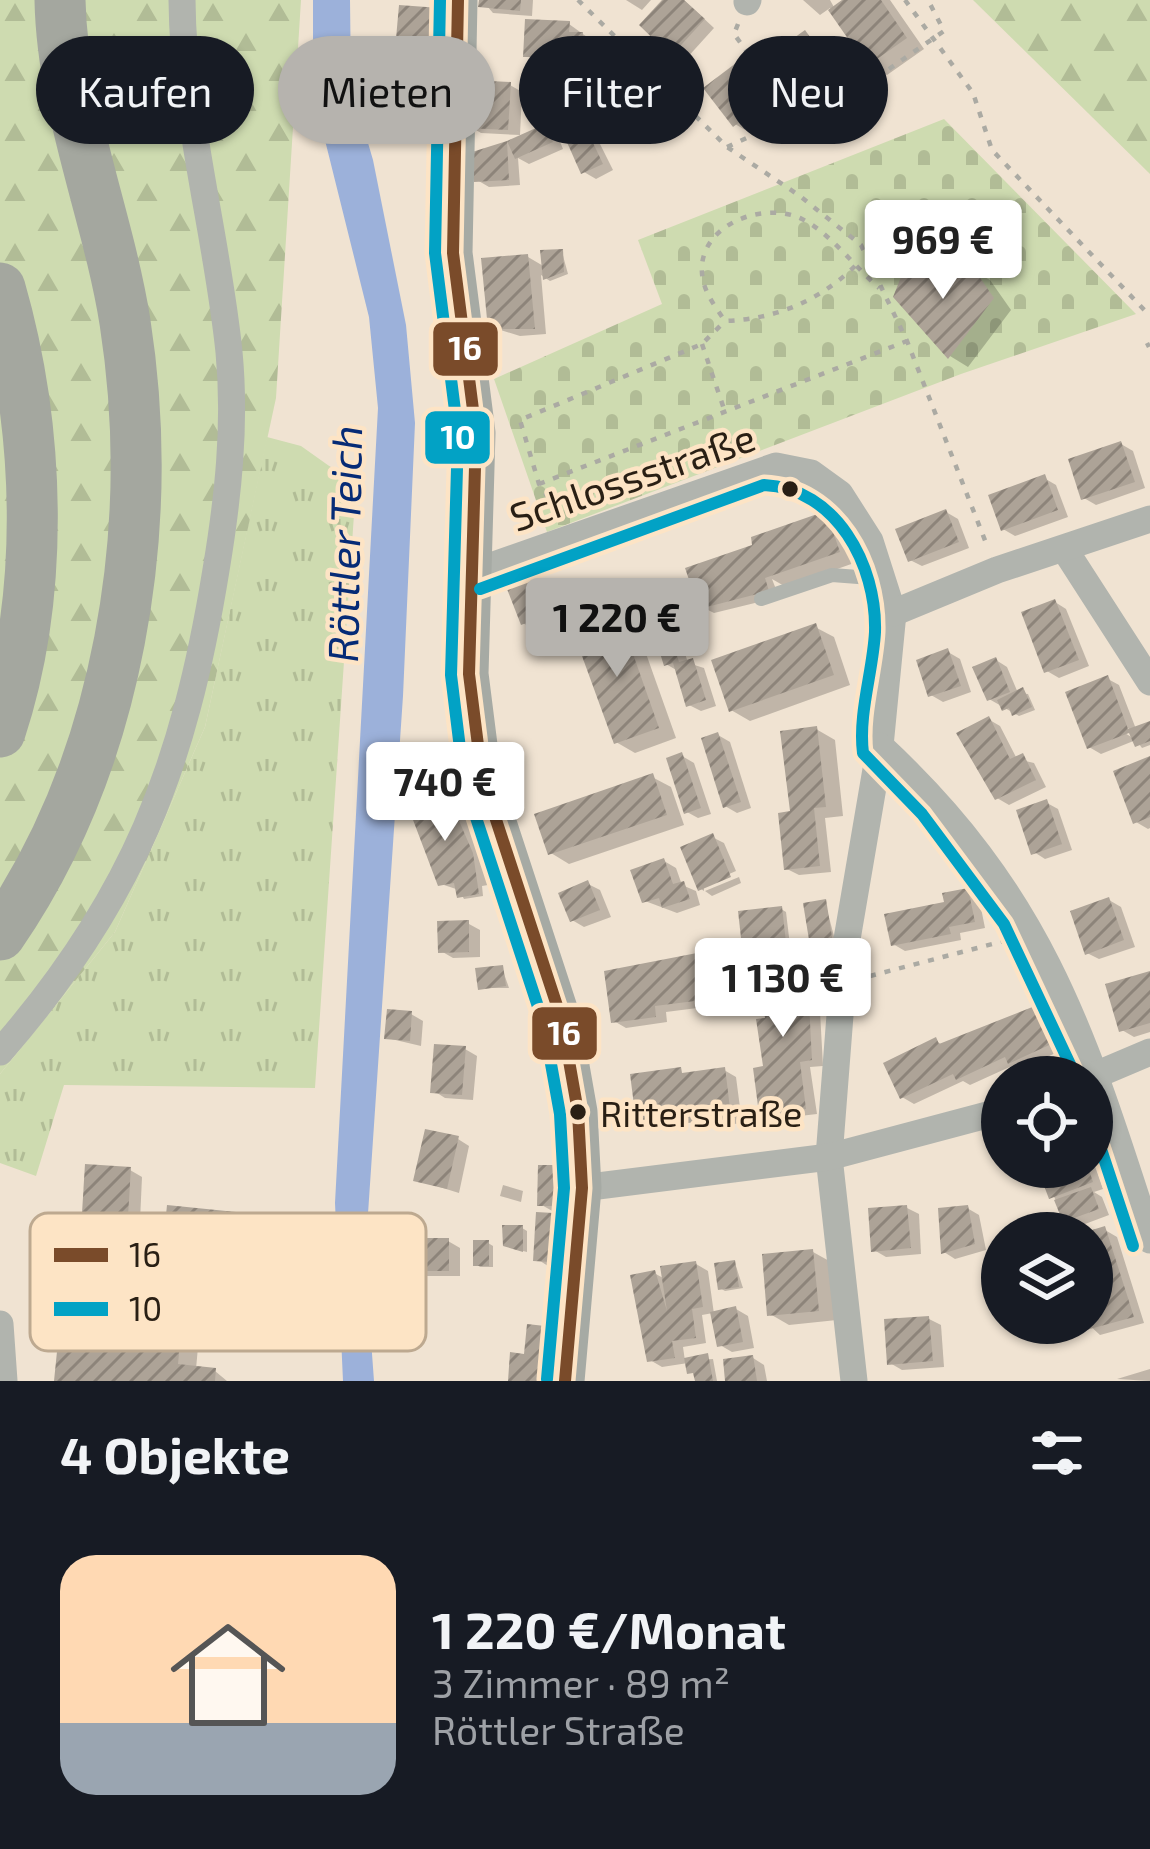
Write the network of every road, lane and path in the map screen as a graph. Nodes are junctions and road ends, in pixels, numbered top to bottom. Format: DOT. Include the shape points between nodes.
graph roads {
  1 [pos="60,0"];
  2 [pos="182,0"];
  3 [pos="458,0"];
  4 [pos="578,0"];
  5 [pos="905,0"];
  6 [pos="928,0"];
  7 [pos="747,1"];
  8 [pos="735,36"];
  9 [pos="933,38"];
  10 [pos="888,70"];
  11 [pos="733,144"];
  12 [pos="727,147"];
  13 [pos="855,266"];
  14 [pos="0,288"];
  15 [pos="884,292"];
  16 [pos="1150,316"];
  17 [pos="725,321"];
  18 [pos="907,341"];
  19 [pos="702,344"];
  20 [pos="725,412"];
  21 [pos="539,484"];
  22 [pos="557,510"];
  23 [pos="1150,519"];
  24 [pos="1065,550"];
  25 [pos="997,570"];
  26 [pos="474,572"];
  27 [pos="884,579"];
  28 [pos="761,599"];
  29 [pos="893,613"];
  30 [pos="1150,682"];
  31 [pos="0,732"];
  32 [pos="880,746"];
  33 [pos="1033,932"];
  34 [pos="0,934"];
  35 [pos="843,980"];
  36 [pos="0,1052"];
  37 [pos="1150,1052"];
  38 [pos="1086,1056"];
  39 [pos="1113,1068"];
  40 [pos="981,1117"];
  41 [pos="1113,1132"];
  42 [pos="829,1157"];
  43 [pos="582,1188"];
  44 [pos="1150,1240"];
  45 [pos="0,1324"];
  46 [pos="4,1381"];
  47 [pos="565,1381"];
  48 [pos="854,1381"];
  1 -- 34 [label="highway" via="125,321 136,473 124,623 107,691 65,812"];
  2 -- 36 [label="street" via="229,353 228,498 209,611 161,800 80,950"];
  3 -- 26 [label="street" via="454,253 476,433"];
  4 -- 12 [label="path"];
  5 -- 9 [label="path"];
  6 -- 9 [label="path" via="944,31"];
  7 -- 8 [label="path"];
  9 -- 10 [label="path"];
  9 -- 16 [label="path" via="973,93 992,150"];
  11 -- 12 [label="path"];
  12 -- 15 [label="path" via="861,245"];
  13 -- 15 [label="path"];
  13 -- 17 [label="path" via="827,293 756,320"];
  13 -- 17 [label="path" via="802,219 765,211 743,216 706,250 702,277"];
  14 -- 31 [label="highway" via="22,387 30,490 22,635"];
  15 -- 18 [label="path"];
  17 -- 19 [label="path"];
  18 -- 20 [label="path"];
  18 -- 25 [label="path"];
  19 -- 20 [label="path"];
  19 -- 21 [label="path" via="520,419"];
  20 -- 21 [label="path"];
  21 -- 22 [label="path"];
  23 -- 24 [label="street"];
  24 -- 25 [label="street"];
  24 -- 30 [label="street"];
  25 -- 29 [label="street"];
  26 -- 27 [label="street, Schlossstraße" via="776,466 811,473 840,494 865,529"];
  26 -- 43 [label="street" via="469,674 482,777 562,1021"];
  27 -- 28 [label="lane" via="832,575"];
  27 -- 29 [label="street, Schlossstraße"];
  29 -- 32 [label="street, Schlossstraße"];
  32 -- 33 [label="street" via="975,843"];
  32 -- 35 [label="street, Schlossstraße"];
  33 -- 35 [label="path" via="921,967"];
  33 -- 38 [label="street"];
  35 -- 42 [label="street, Schlossstraße"];
  37 -- 39 [label="street"];
  40 -- 42 [label="street"];
  41 -- 44 [label="street"];
  42 -- 43 [label="street"];
  42 -- 48 [label="street, Schlossstraße"];
  43 -- 47 [label="street"];
  45 -- 46 [label="street"];
}
